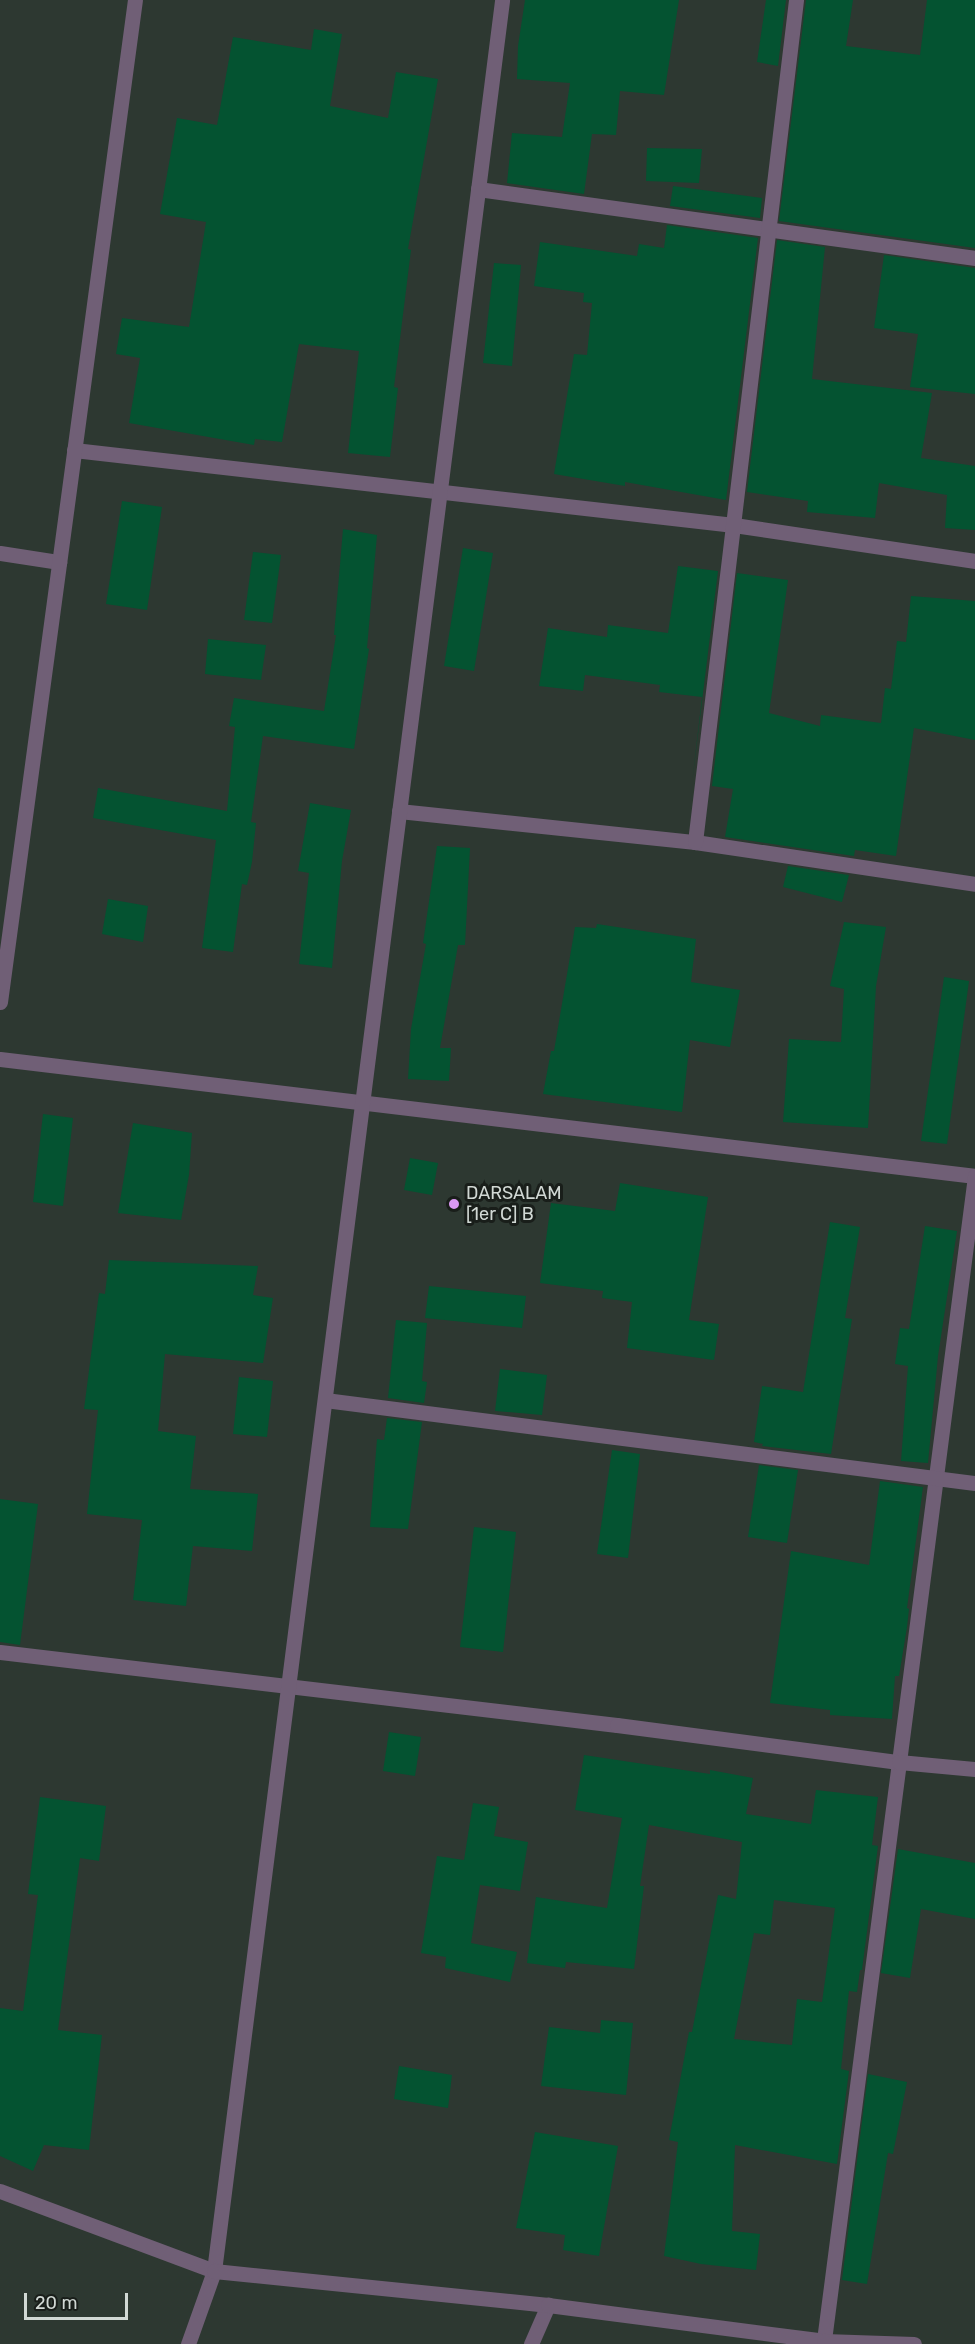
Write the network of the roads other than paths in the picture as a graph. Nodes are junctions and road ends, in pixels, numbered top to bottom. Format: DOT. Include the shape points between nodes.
graph roads {
  1 [pos="135,0"];
  2 [pos="502,0"];
  3 [pos="796,0"];
  4 [pos="478,189"];
  5 [pos="769,227"];
  6 [pos="975,258"];
  7 [pos="74,450"];
  8 [pos="440,492"];
  9 [pos="734,525"];
  10 [pos="0,553"];
  11 [pos="975,561"];
  12 [pos="59,562"];
  13 [pos="399,811"];
  14 [pos="695,842"];
  15 [pos="975,884"];
  16 [pos="0,1002"];
  17 [pos="0,1059"];
  18 [pos="363,1102"];
  19 [pos="325,1400"];
  20 [pos="936,1479"];
  21 [pos="975,1483"];
  22 [pos="0,1652"];
  23 [pos="288,1686"];
  24 [pos="899,1762"];
  25 [pos="975,1769"];
  26 [pos="0,2191"];
  27 [pos="214,2271"];
  28 [pos="548,2305"];
  29 [pos="824,2341"];
  30 [pos="188,2344"];
  31 [pos="531,2344"];
  32 [pos="914,2344"];
  1 -- 7 [label="street"];
  2 -- 4 [label="street"];
  3 -- 5 [label="street"];
  4 -- 5 [label="street"];
  4 -- 8 [label="street"];
  5 -- 6 [label="street"];
  5 -- 9 [label="street"];
  7 -- 8 [label="street"];
  7 -- 12 [label="street"];
  8 -- 9 [label="street"];
  8 -- 13 [label="street"];
  9 -- 11 [label="street"];
  9 -- 14 [label="street"];
  10 -- 12 [label="street"];
  12 -- 16 [label="street"];
  13 -- 14 [label="street"];
  13 -- 18 [label="street"];
  14 -- 15 [label="street"];
  17 -- 18 [label="street"];
  18 -- 19 [label="street"];
  18 -- 20 [label="street" via="975,1176"];
  19 -- 20 [label="street"];
  19 -- 23 [label="street"];
  20 -- 21 [label="street"];
  20 -- 24 [label="street"];
  22 -- 23 [label="street"];
  23 -- 24 [label="street"];
  23 -- 27 [label="street"];
  24 -- 25 [label="street"];
  24 -- 29 [label="street"];
  26 -- 27 [label="street"];
  27 -- 28 [label="street"];
  27 -- 30 [label="street"];
  28 -- 29 [label="street"];
  28 -- 31 [label="street"];
  29 -- 32 [label="street"];
}
